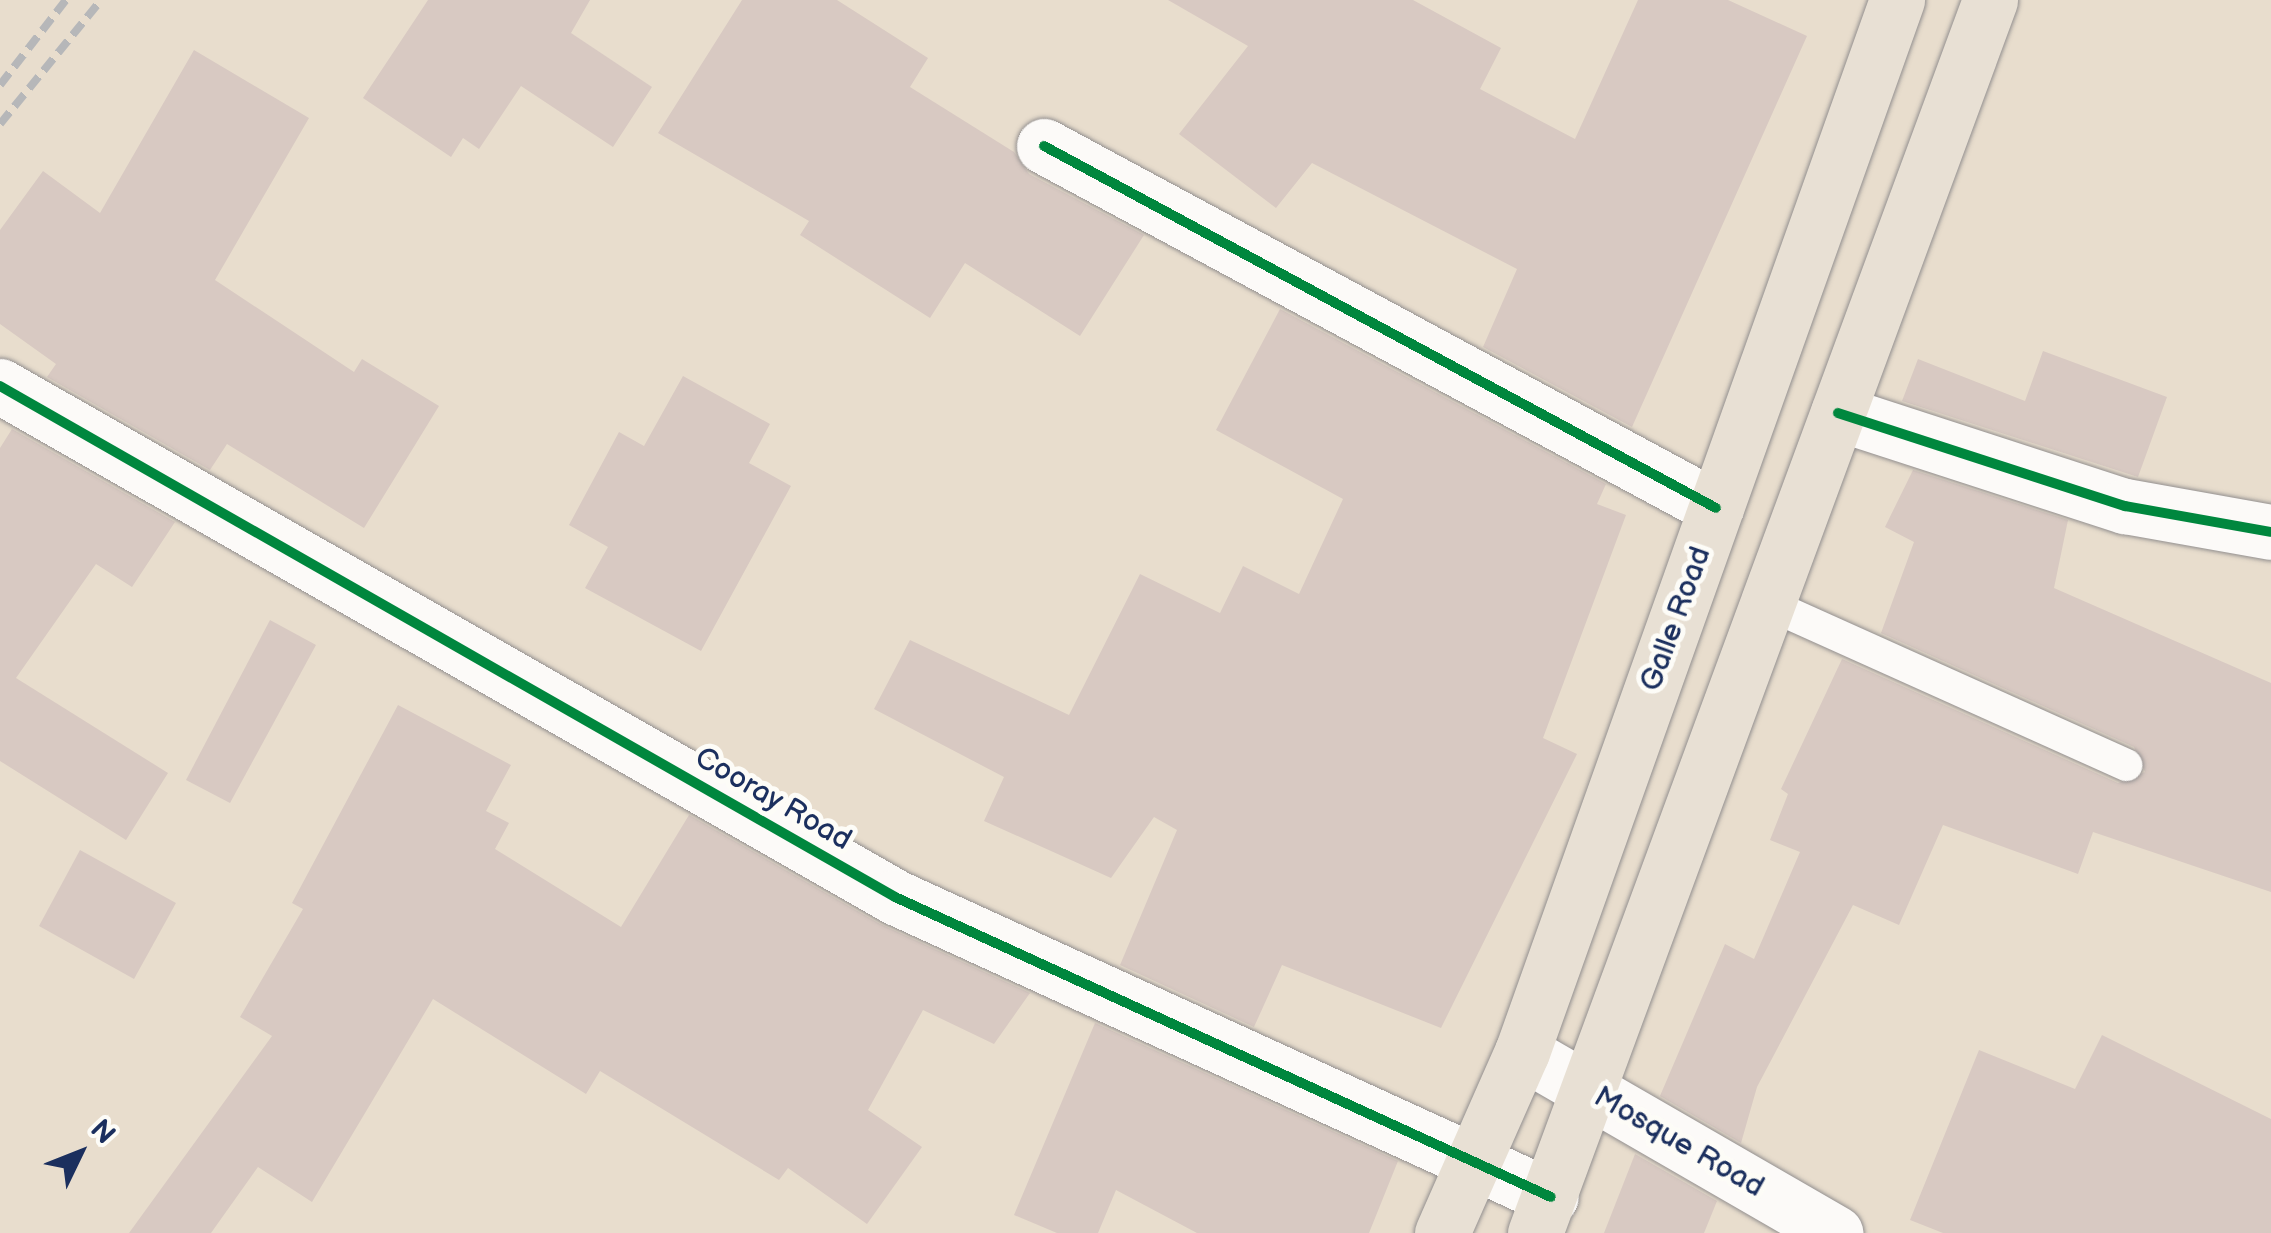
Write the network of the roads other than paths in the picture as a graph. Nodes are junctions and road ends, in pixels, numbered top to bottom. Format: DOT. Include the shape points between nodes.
graph roads {
  1 [pos="1898,0"];
  2 [pos="1990,0"];
  3 [pos="1044,146"];
  4 [pos="0,386"];
  5 [pos="1838,413"];
  6 [pos="1716,508"];
  7 [pos="2271,532"];
  8 [pos="1768,604"];
  9 [pos="2126,765"];
  10 [pos="1522,1052"];
  11 [pos="1588,1090"];
  12 [pos="1476,1159"];
  13 [pos="1543,1215"];
  14 [pos="1442,1233"];
  15 [pos="1835,1233"];
  1 -- 6 [label="highway, Galle Road"];
  2 -- 5 [label="highway"];
  3 -- 6 [label="street"];
  4 -- 12 [label="street, Cooray Road" via="895,897"];
  5 -- 7 [label="street" via="2125,506"];
  5 -- 8 [label="highway"];
  6 -- 10 [label="highway, Galle Road"];
  8 -- 9 [label="lane"];
  8 -- 11 [label="highway"];
  10 -- 11 [label="street, Mosque Road"];
  10 -- 12 [label="highway, Galle Road"];
  11 -- 13 [label="highway"];
  11 -- 15 [label="street, Mosque Road"];
  12 -- 13 [label="street, Cooray Road"];
  12 -- 14 [label="highway, Galle Road"];
}
